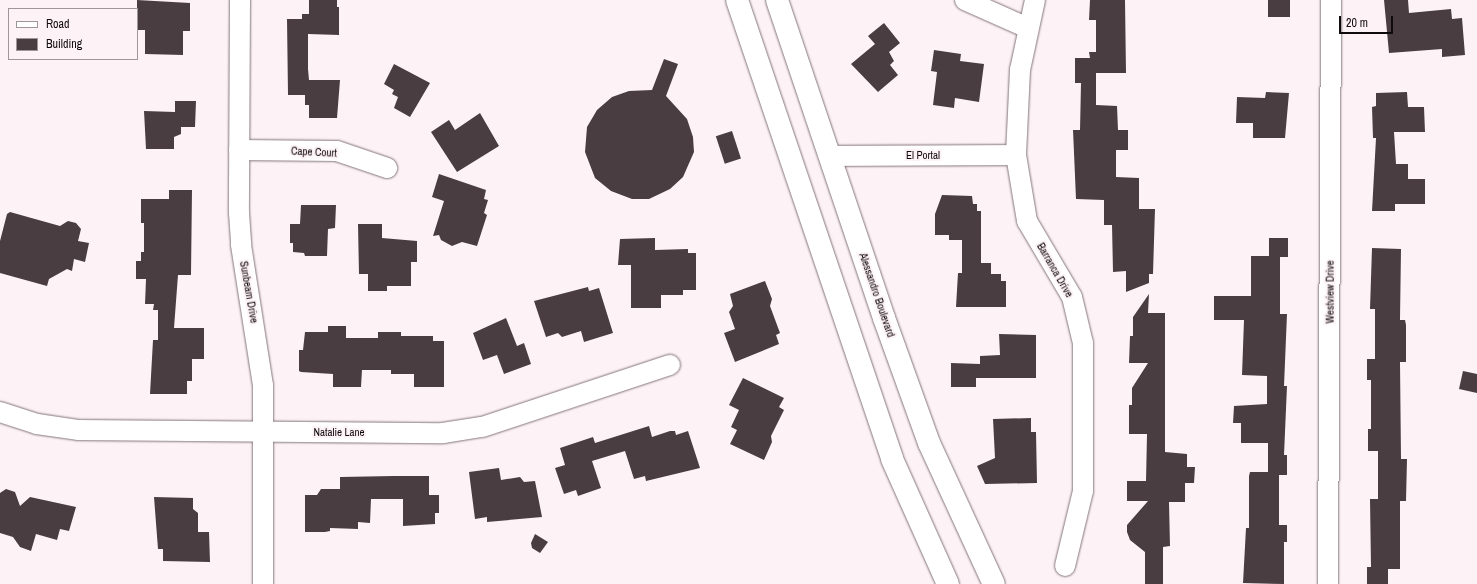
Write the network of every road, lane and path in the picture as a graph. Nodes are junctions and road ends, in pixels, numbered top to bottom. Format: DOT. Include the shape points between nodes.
graph roads {
  1 [pos="240,0"];
  2 [pos="737,0"];
  3 [pos="777,0"];
  4 [pos="965,0"];
  5 [pos="1035,0"];
  6 [pos="1331,0"];
  7 [pos="1028,28"];
  8 [pos="239,150"];
  9 [pos="1016,155"];
  10 [pos="830,156"];
  11 [pos="387,168"];
  12 [pos="670,365"];
  13 [pos="0,412"];
  14 [pos="263,432"];
  15 [pos="1065,566"];
  16 [pos="263,584"];
  17 [pos="948,584"];
  18 [pos="994,584"];
  19 [pos="1328,584"];
  1 -- 8 [label="street, Sunbeam Drive"];
  2 -- 17 [label="main road" via="892,459"];
  3 -- 10 [label="main road, Alessandro Boulevard"];
  4 -- 7 [label="street"];
  5 -- 7 [label="street, Barranca Drive"];
  6 -- 19 [label="street, Westview Drive"];
  7 -- 9 [label="street, Barranca Drive" via="1020,70"];
  8 -- 11 [label="street, Cape Court" via="337,151"];
  8 -- 14 [label="street, Sunbeam Drive" via="241,245 262,378"];
  9 -- 10 [label="street, El Portal"];
  9 -- 15 [label="street, Barranca Drive" via="1027,222 1072,297 1083,343 1083,492"];
  10 -- 18 [label="main road, Alessandro Boulevard" via="929,443"];
  12 -- 14 [label="street, Natalie Lane" via="482,427 443,433"];
  13 -- 14 [label="street, Natalie Lane" via="37,424 78,430"];
  14 -- 16 [label="street, Sunbeam Drive"];
}
